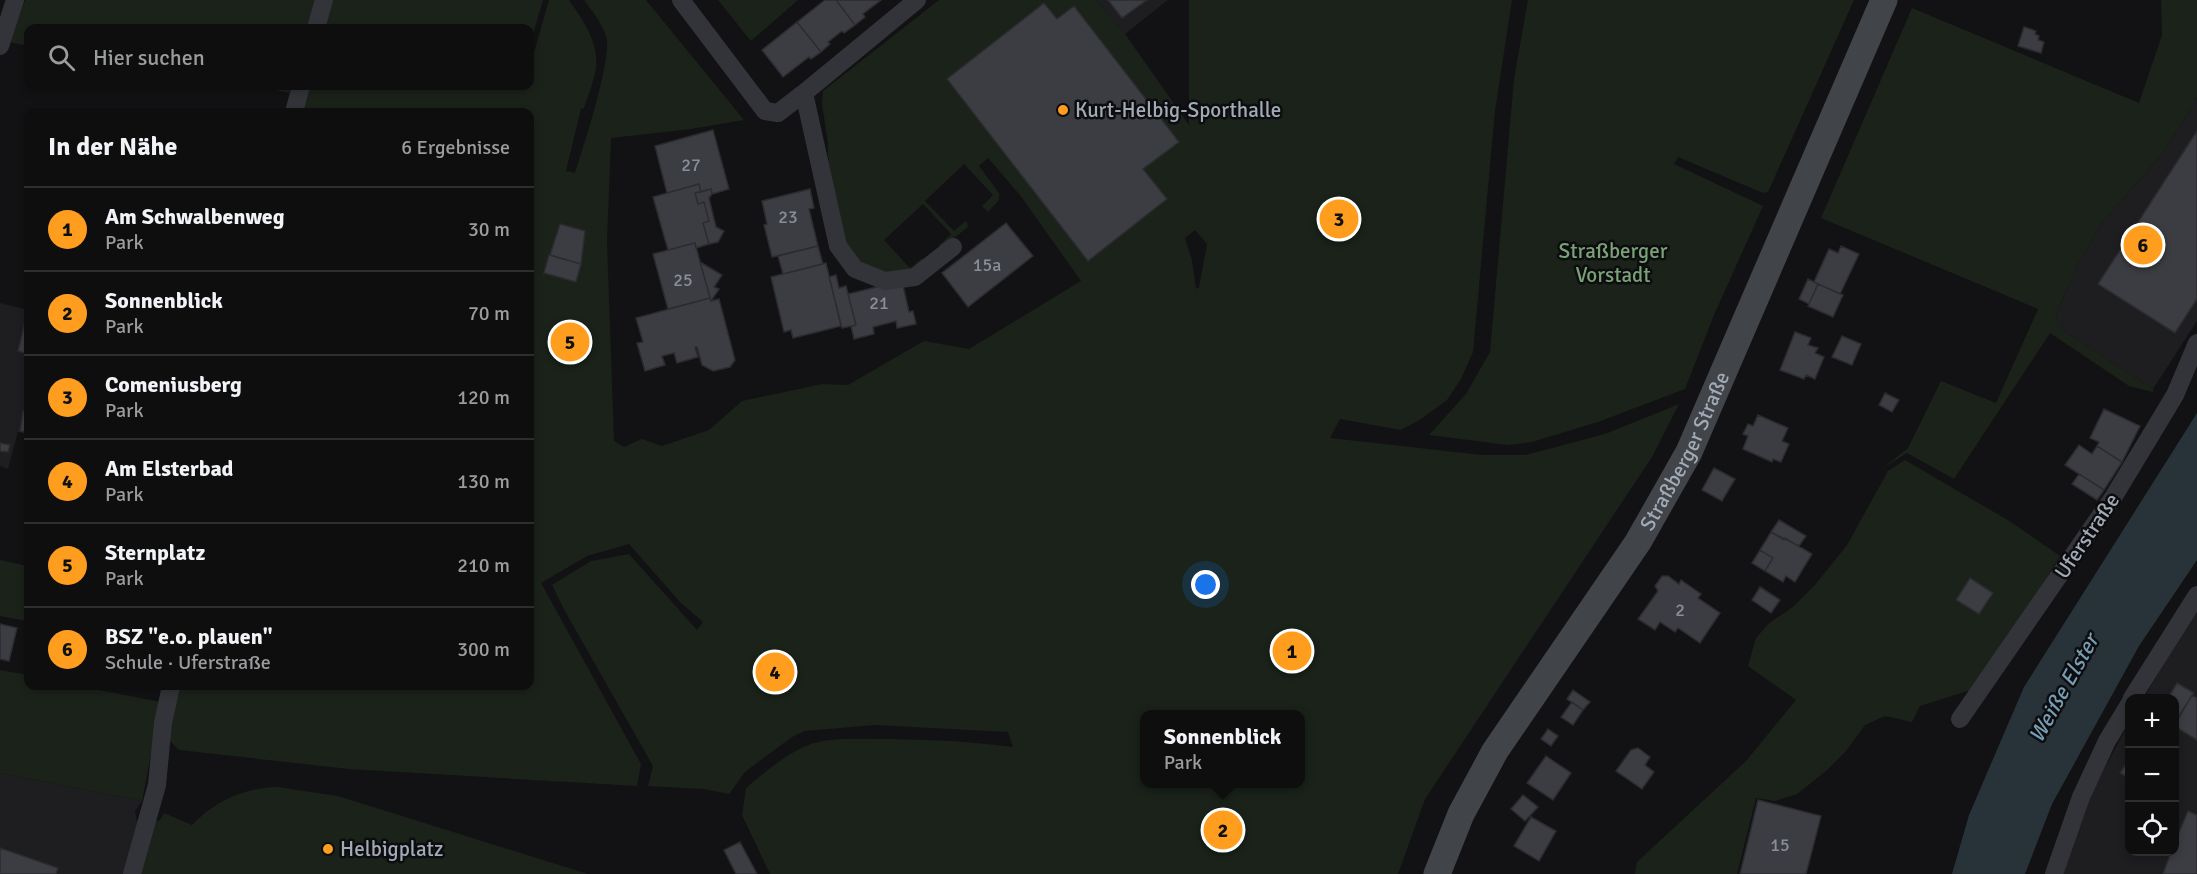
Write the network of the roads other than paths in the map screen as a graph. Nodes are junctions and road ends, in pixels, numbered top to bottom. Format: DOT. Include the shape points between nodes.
graph roads {
  1 [pos="15,0"];
  2 [pos="324,0"];
  3 [pos="681,0"];
  4 [pos="917,0"];
  5 [pos="1884,0"];
  6 [pos="317,24"];
  7 [pos="0,46"];
  8 [pos="301,90"];
  9 [pos="804,93"];
  10 [pos="295,108"];
  11 [pos="953,247"];
  12 [pos="2197,343"];
  13 [pos="2197,595"];
  14 [pos="170,690"];
  15 [pos="2135,694"];
  16 [pos="2125,710"];
  17 [pos="1960,719"];
  18 [pos="132,874"];
  19 [pos="1437,874"];
  20 [pos="2054,874"];
  1 -- 7 [label="street"];
  2 -- 6 [label="street"];
  3 -- 9 [label="street" via="765,111 778,113"];
  4 -- 9 [label="street"];
  5 -- 19 [label="main road, Straßberger Straße" via="1689,452 1638,542 1495,751 1461,814"];
  8 -- 10 [label="street"];
  9 -- 11 [label="street" via="838,246 855,269 885,281 915,277"];
  12 -- 17 [label="street, Uferstraße" via="2175,395 2114,496"];
  13 -- 15 [label="street"];
  14 -- 18 [label="street" via="157,785"];
  16 -- 20 [label="street" via="2081,797"];
}
